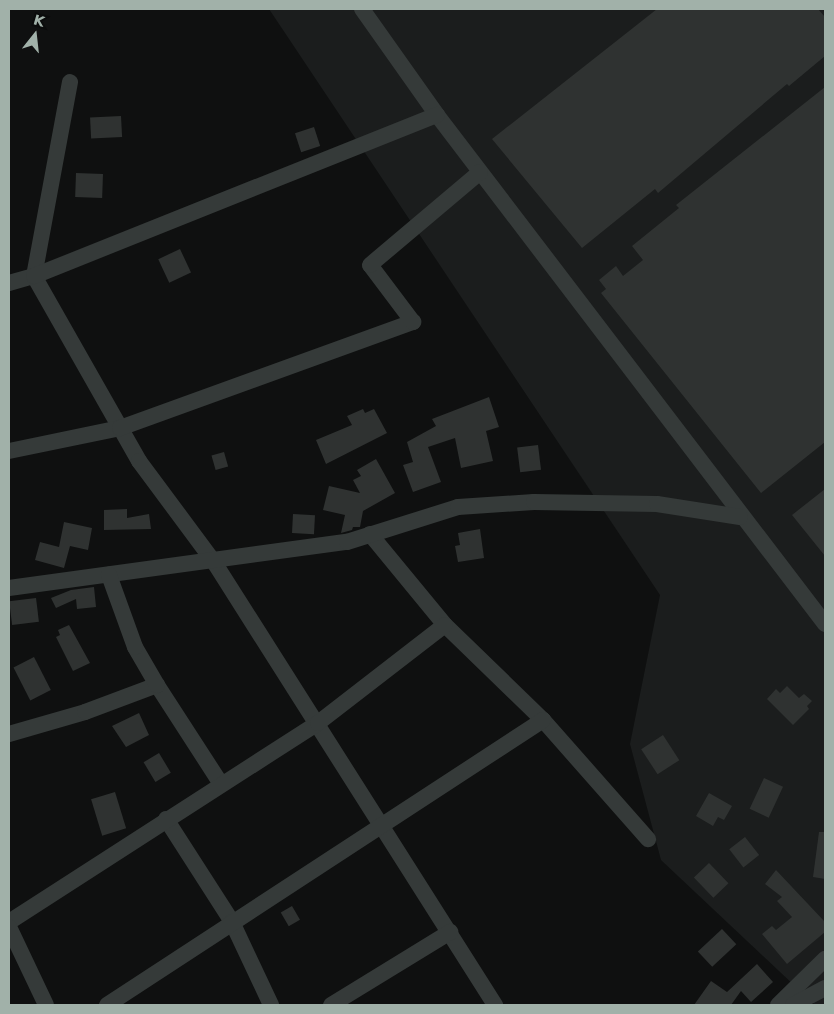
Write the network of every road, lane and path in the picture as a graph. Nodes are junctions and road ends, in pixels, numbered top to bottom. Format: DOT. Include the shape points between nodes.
graph roads {
  1 [pos="362,9"];
  2 [pos="70,82"];
  3 [pos="437,115"];
  4 [pos="480,172"];
  5 [pos="34,276"];
  6 [pos="9,283"];
  7 [pos="120,428"];
  8 [pos="9,451"];
  9 [pos="740,517"];
  10 [pos="370,534"];
  11 [pos="214,562"];
  12 [pos="110,575"];
  13 [pos="9,588"];
  14 [pos="825,624"];
  15 [pos="445,625"];
  16 [pos="158,685"];
  17 [pos="543,720"];
  18 [pos="318,723"];
  19 [pos="9,734"];
  20 [pos="221,784"];
  21 [pos="166,819"];
  22 [pos="381,826"];
  23 [pos="648,840"];
  24 [pos="9,922"];
  25 [pos="232,922"];
  26 [pos="9,927"];
  27 [pos="450,932"];
  28 [pos="825,959"];
  29 [pos="825,988"];
  30 [pos="46,1005"];
  31 [pos="107,1005"];
  32 [pos="272,1005"];
  33 [pos="331,1005"];
  34 [pos="495,1005"];
  35 [pos="778,1005"];
  36 [pos="793,1005"];
  1 -- 3 [label="street"];
  2 -- 5 [label="street"];
  3 -- 4 [label="street"];
  3 -- 5 [label="street"];
  4 -- 7 [label="street" via="370,265 413,322"];
  4 -- 9 [label="street"];
  5 -- 6 [label="street"];
  5 -- 7 [label="street"];
  7 -- 8 [label="street"];
  7 -- 11 [label="street" via="139,461"];
  9 -- 10 [label="street" via="657,504 534,502 458,507"];
  9 -- 14 [label="street"];
  10 -- 11 [label="street" via="347,542"];
  10 -- 15 [label="street"];
  11 -- 12 [label="street"];
  11 -- 18 [label="street"];
  12 -- 13 [label="street"];
  12 -- 16 [label="street" via="135,647"];
  15 -- 17 [label="street"];
  15 -- 18 [label="street"];
  16 -- 19 [label="street" via="86,712"];
  16 -- 20 [label="street"];
  17 -- 22 [label="street"];
  17 -- 23 [label="street"];
  18 -- 20 [label="street"];
  18 -- 22 [label="street"];
  20 -- 21 [label="street"];
  21 -- 24 [label="street"];
  21 -- 25 [label="street"];
  22 -- 25 [label="street"];
  22 -- 27 [label="street"];
  25 -- 31 [label="street"];
  25 -- 32 [label="street"];
  26 -- 30 [label="street"];
  27 -- 33 [label="street"];
  27 -- 34 [label="street"];
  28 -- 35 [label="street"];
  29 -- 36 [label="street"];
}
